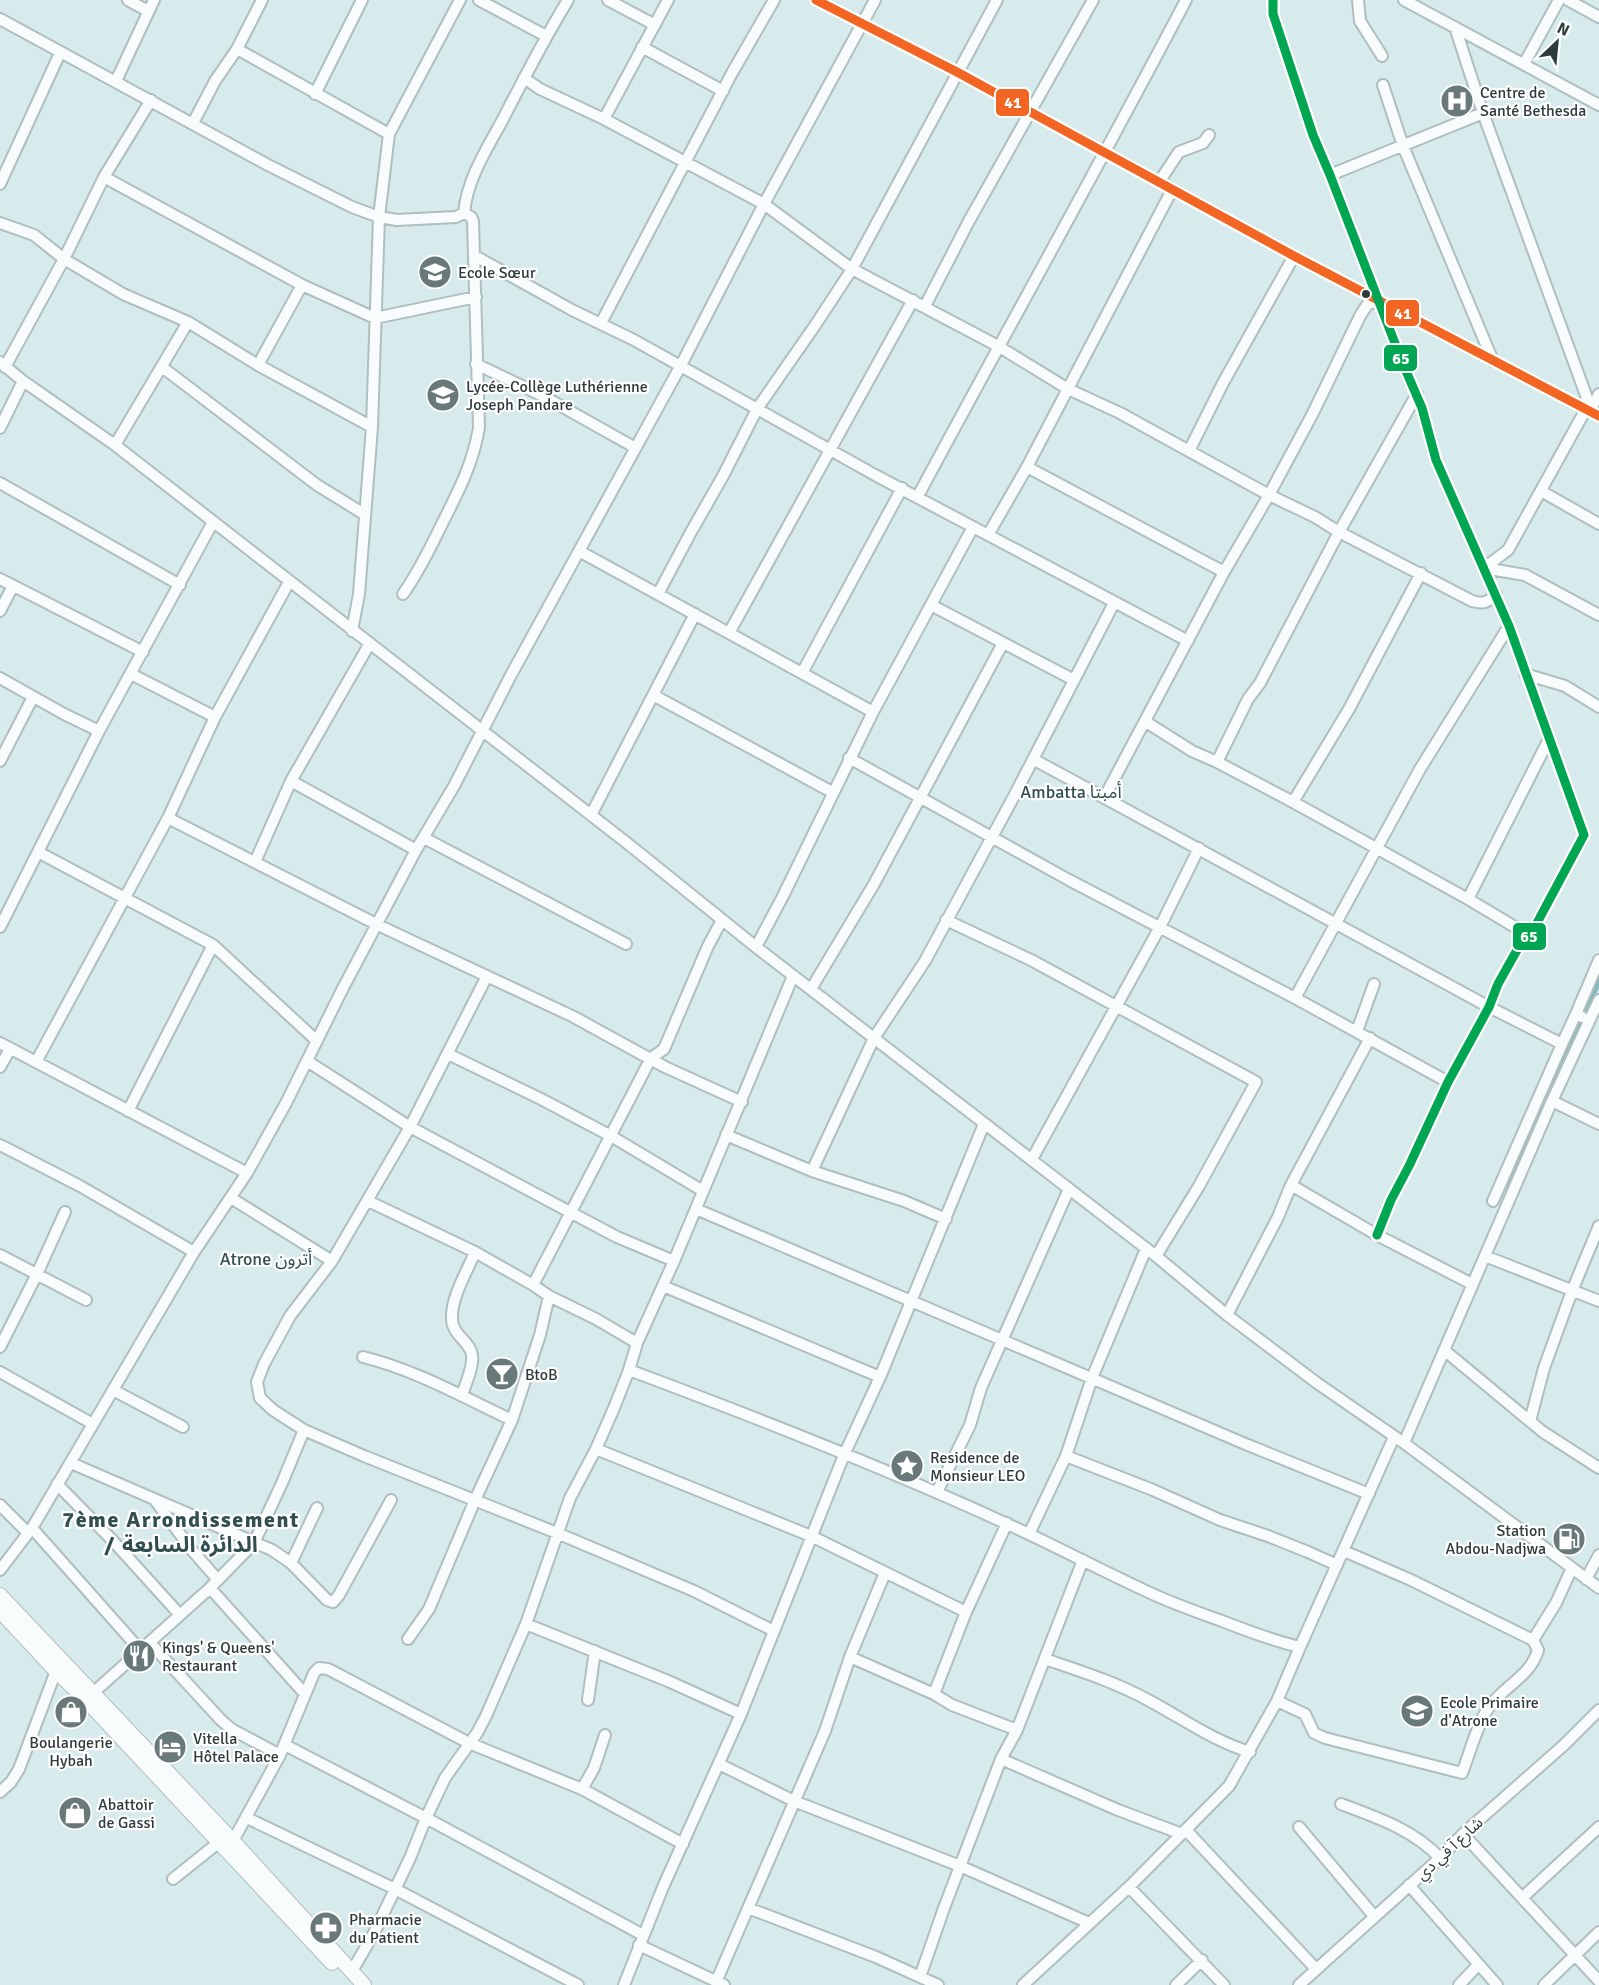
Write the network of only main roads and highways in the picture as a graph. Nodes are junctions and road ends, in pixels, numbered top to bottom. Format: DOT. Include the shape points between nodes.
graph roads {
  1 [pos="0,1595"];
  2 [pos="0,1611"];
  3 [pos="352,1978"];
  4 [pos="364,1985"];
  1 -- 3 [label="main road" via="233,1841"];
  2 -- 3 [label="main road"];
  3 -- 4 [label="main road"];
}
